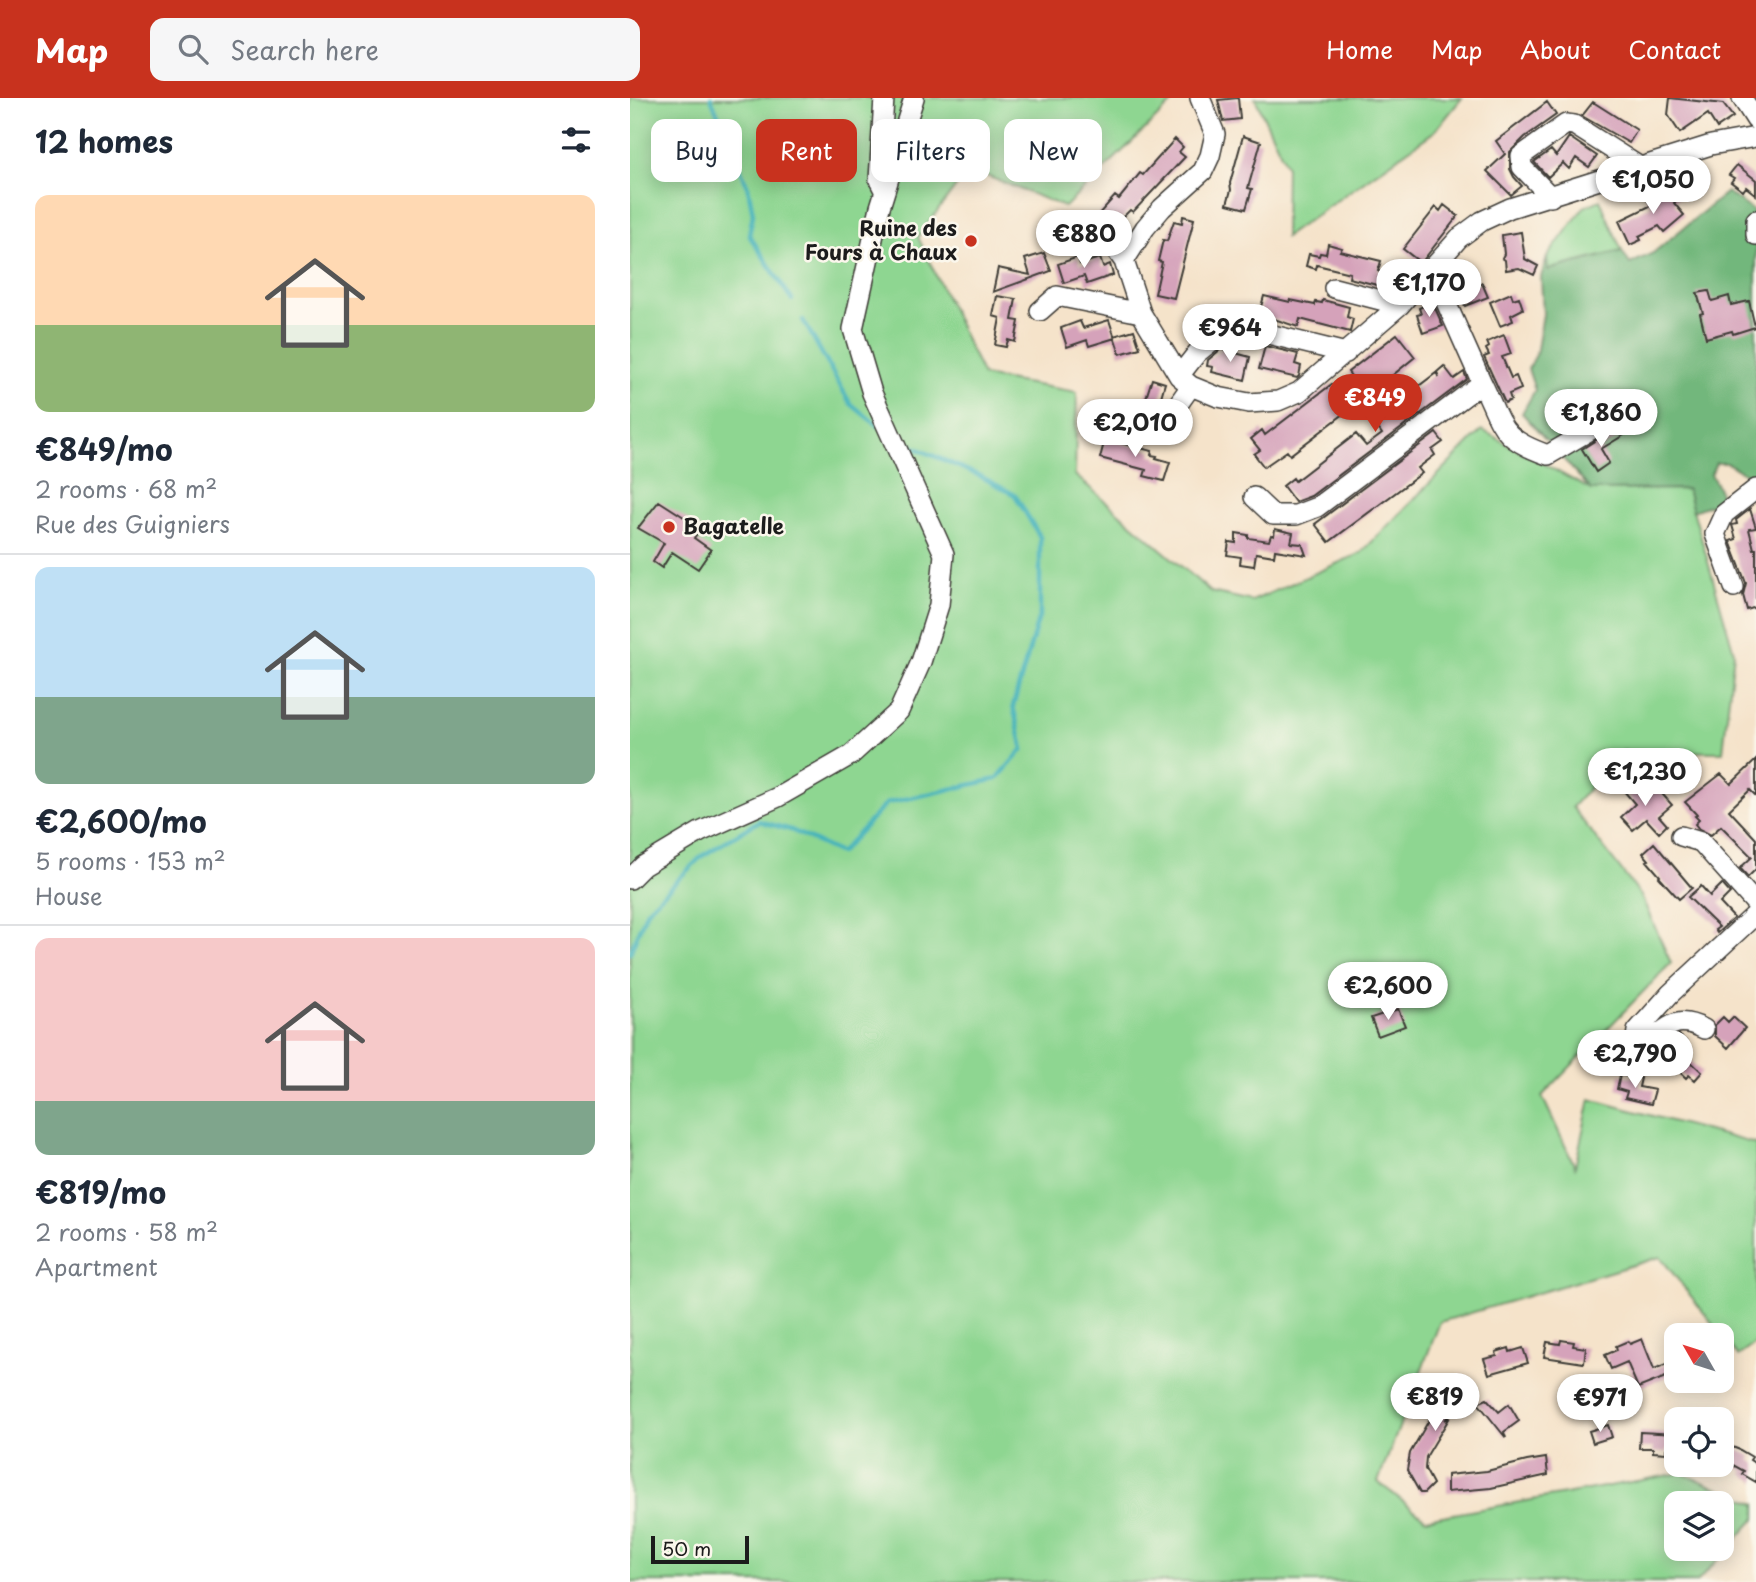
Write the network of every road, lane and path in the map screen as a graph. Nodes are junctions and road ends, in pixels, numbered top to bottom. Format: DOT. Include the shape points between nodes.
graph roads {
  1 [pos="884,98"];
  2 [pos="914,98"];
  3 [pos="1199,98"];
  4 [pos="1742,98"];
  5 [pos="1756,120"];
  6 [pos="1756,137"];
  7 [pos="1640,167"];
  8 [pos="885,192"];
  9 [pos="1551,197"];
  10 [pos="1756,220"];
  11 [pos="1067,234"];
  12 [pos="1756,235"];
  13 [pos="1124,261"];
  14 [pos="1432,271"];
  15 [pos="1334,288"];
  16 [pos="1400,305"];
  17 [pos="1040,311"];
  18 [pos="1141,313"];
  19 [pos="1346,353"];
  20 [pos="1185,381"];
  21 [pos="1482,383"];
  22 [pos="1139,421"];
  23 [pos="1599,425"];
  24 [pos="1756,489"];
  25 [pos="1254,497"];
  26 [pos="1734,587"];
  27 [pos="1681,836"];
  28 [pos="630,879"];
  29 [pos="1756,904"];
  30 [pos="1756,914"];
  31 [pos="1704,1030"];
  1 -- 8 [label="street" via="879,180"];
  2 -- 8 [label="street"];
  3 -- 13 [label="street" via="1215,134 1203,171 1144,228"];
  4 -- 5 [label="street"];
  6 -- 7 [label="street" via="1711,145"];
  7 -- 9 [label="street"];
  7 -- 9 [label="street" via="1574,124 1566,124 1521,156 1522,167"];
  8 -- 28 [label="street" via="853,330 872,393 944,554 939,605 921,662 899,711 851,755 778,797 700,832 643,866"];
  9 -- 14 [label="street" via="1482,221 1459,238"];
  10 -- 12 [label="street"];
  11 -- 13 [label="street" via="1105,241"];
  13 -- 18 [label="street"];
  14 -- 16 [label="street"];
  14 -- 21 [label="street"];
  15 -- 16 [label="street"];
  16 -- 19 [label="street"];
  17 -- 18 [label="street" via="1057,296"];
  18 -- 20 [label="street"];
  19 -- 20 [label="street" via="1299,392 1278,401 1249,403 1218,397"];
  19 -- 20 [label="street" via="1232,325 1197,353"];
  20 -- 22 [label="street" via="1162,427"];
  21 -- 23 [label="street" via="1508,435 1534,450 1548,455"];
  21 -- 25 [label="street" via="1317,507 1296,515 1273,515"];
  24 -- 26 [label="street" via="1724,514 1715,534"];
  27 -- 29 [label="street" via="1701,842"];
  30 -- 31 [label="street" via="1670,994 1636,1038 1643,1045 1682,1022"];
}
